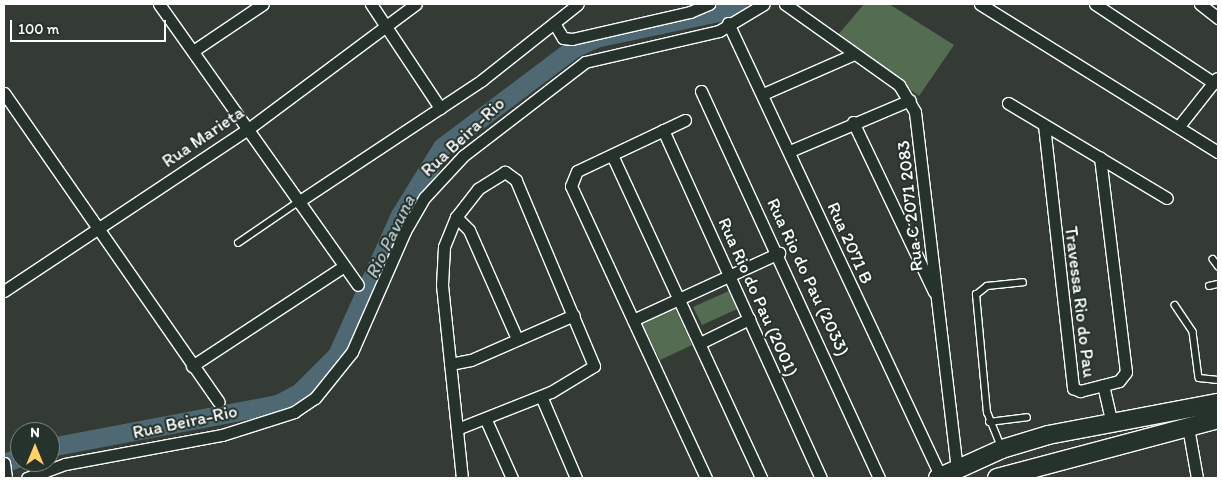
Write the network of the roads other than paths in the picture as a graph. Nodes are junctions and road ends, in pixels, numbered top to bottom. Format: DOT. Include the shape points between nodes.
graph roads {
  1 [pos="159,4"];
  2 [pos="263,4"];
  3 [pos="371,4"];
  4 [pos="416,4"];
  5 [pos="578,4"];
  6 [pos="706,4"];
  7 [pos="764,4"];
  8 [pos="785,4"];
  9 [pos="980,4"];
  10 [pos="1095,4"];
  11 [pos="1200,4"];
  12 [pos="1218,18"];
  13 [pos="728,23"];
  14 [pos="554,24"];
  15 [pos="386,27"];
  16 [pos="193,51"];
  17 [pos="854,54"];
  18 [pos="1216,80"];
  19 [pos="701,91"];
  20 [pos="4,93"];
  21 [pos="763,94"];
  22 [pos="910,100"];
  23 [pos="1008,103"];
  24 [pos="440,108"];
  25 [pos="685,120"];
  26 [pos="853,122"];
  27 [pos="1044,125"];
  28 [pos="1180,126"];
  29 [pos="248,129"];
  30 [pos="663,130"];
  31 [pos="790,151"];
  32 [pos="1218,152"];
  33 [pos="612,155"];
  34 [pos="1100,158"];
  35 [pos="1167,198"];
  36 [pos="298,202"];
  37 [pos="456,217"];
  38 [pos="97,228"];
  39 [pos="238,242"];
  40 [pos="779,253"];
  41 [pos="1213,259"];
  42 [pos="1218,266"];
  43 [pos="343,267"];
  44 [pos="729,276"];
  45 [pos="1023,282"];
  46 [pos="1218,284"];
  47 [pos="358,286"];
  48 [pos="1209,286"];
  49 [pos="4,291"];
  50 [pos="936,296"];
  51 [pos="678,299"];
  52 [pos="1175,305"];
  53 [pos="574,315"];
  54 [pos="749,319"];
  55 [pos="633,320"];
  56 [pos="517,339"];
  57 [pos="700,343"];
  58 [pos="450,364"];
  59 [pos="192,366"];
  60 [pos="1218,380"];
  61 [pos="1103,385"];
  62 [pos="541,396"];
  63 [pos="219,402"];
  64 [pos="1218,404"];
  65 [pos="1027,417"];
  66 [pos="1218,419"];
  67 [pos="486,420"];
  68 [pos="1110,421"];
  69 [pos="988,422"];
  70 [pos="1188,427"];
  71 [pos="1075,428"];
  72 [pos="457,429"];
  73 [pos="1023,442"];
  74 [pos="1002,449"];
  75 [pos="1083,455"];
  76 [pos="4,463"];
  77 [pos="957,468"];
  78 [pos="1027,472"];
  79 [pos="1197,475"];
  80 [pos="939,477"];
  81 [pos="6,478"];
  82 [pos="27,478"];
  83 [pos="462,478"];
  84 [pos="512,478"];
  85 [pos="576,478"];
  86 [pos="706,478"];
  87 [pos="761,478"];
  88 [pos="821,478"];
  89 [pos="880,478"];
  90 [pos="997,478"];
  91 [pos="1208,478"];
  1 -- 16 [label="street"];
  2 -- 16 [label="street"];
  3 -- 15 [label="street"];
  4 -- 15 [label="street, Rua Marieta"];
  5 -- 14 [label="street"];
  6 -- 14 [label="street" via="572,39 563,38"];
  7 -- 13 [label="street, Rua Beira-Rio"];
  8 -- 17 [label="street, Rua C 2071 2083"];
  9 -- 28 [label="street"];
  10 -- 18 [label="street"];
  11 -- 12 [label="street"];
  13 -- 21 [label="street, Rua 2071 B"];
  13 -- 82 [label="street, Rua Beira-Rio" via="719,31 585,62 462,156 425,197 405,231 352,352 315,398 294,412 222,435 64,464"];
  14 -- 24 [label="street"];
  15 -- 24 [label="street"];
  15 -- 29 [label="street, Rua Marieta"];
  16 -- 29 [label="street"];
  17 -- 21 [label="street"];
  17 -- 22 [label="street, Rua C 2071 2083" via="899,85"];
  18 -- 28 [label="street"];
  19 -- 40 [label="street, Rua Rio do Pau (2033)"];
  20 -- 38 [label="street"];
  21 -- 31 [label="street, Rua 2071 B"];
  22 -- 26 [label="street"];
  22 -- 50 [label="street, Rua C 2071 2083" via="918,123"];
  23 -- 27 [label="street"];
  24 -- 36 [label="street"];
  25 -- 30 [label="street"];
  26 -- 31 [label="street"];
  26 -- 50 [label="street"];
  27 -- 34 [label="street"];
  27 -- 61 [label="street, Travessa Rio do Pau" via="1074,388 1080,391"];
  28 -- 32 [label="street"];
  29 -- 36 [label="street"];
  29 -- 38 [label="street, Rua Marieta"];
  30 -- 33 [label="street"];
  30 -- 44 [label="street, Rua Rio do Pau (2001)"];
  31 -- 80 [label="street, Rua 2071 B"];
  33 -- 51 [label="street"];
  33 -- 55 [label="street" via="576,171 571,186"];
  34 -- 35 [label="street"];
  34 -- 61 [label="street, Travessa Rio do Pau" via="1126,372 1125,378"];
  36 -- 39 [label="lane"];
  36 -- 43 [label="street"];
  37 -- 53 [label="street" via="478,189 500,172 516,180"];
  37 -- 56 [label="street" via="469,230"];
  37 -- 58 [label="street" via="446,237 442,265"];
  38 -- 49 [label="street, Rua Marieta"];
  38 -- 59 [label="street"];
  40 -- 44 [label="street"];
  40 -- 89 [label="street, Rua Rio do Pau (2033)"];
  41 -- 42 [label="lane"];
  43 -- 47 [label="street"];
  43 -- 59 [label="street"];
  44 -- 51 [label="street"];
  44 -- 54 [label="street, Rua Rio do Pau (2001)"];
  45 -- 69 [label="lane" via="987,286 976,295"];
  46 -- 48 [label="lane"];
  50 -- 77 [label="street, Rua C 2071 2083"];
  51 -- 55 [label="street"];
  51 -- 57 [label="street"];
  52 -- 60 [label="lane" via="1193,332 1199,378"];
  53 -- 56 [label="street"];
  53 -- 62 [label="street" via="594,366"];
  54 -- 57 [label="street"];
  54 -- 88 [label="street, Rua Rio do Pau (2001)"];
  55 -- 86 [label="street"];
  56 -- 58 [label="street" via="471,360"];
  57 -- 87 [label="street"];
  58 -- 72 [label="street"];
  59 -- 63 [label="street"];
  61 -- 68 [label="street"];
  62 -- 67 [label="street"];
  62 -- 85 [label="street"];
  64 -- 68 [label="main road"];
  65 -- 69 [label="lane"];
  66 -- 70 [label="main road"];
  67 -- 72 [label="street"];
  67 -- 84 [label="street"];
  68 -- 71 [label="main road"];
  69 -- 74 [label="lane"];
  70 -- 75 [label="main road"];
  70 -- 79 [label="street"];
  71 -- 73 [label="main road"];
  71 -- 75 [label="main road" via="1069,444"];
  72 -- 83 [label="street"];
  73 -- 74 [label="main road"];
  73 -- 78 [label="main road" via="1036,453"];
  74 -- 77 [label="main road"];
  75 -- 78 [label="main road"];
  76 -- 81 [label="street"];
  77 -- 80 [label="main road"];
  78 -- 90 [label="main road"];
  79 -- 91 [label="street"];
}
